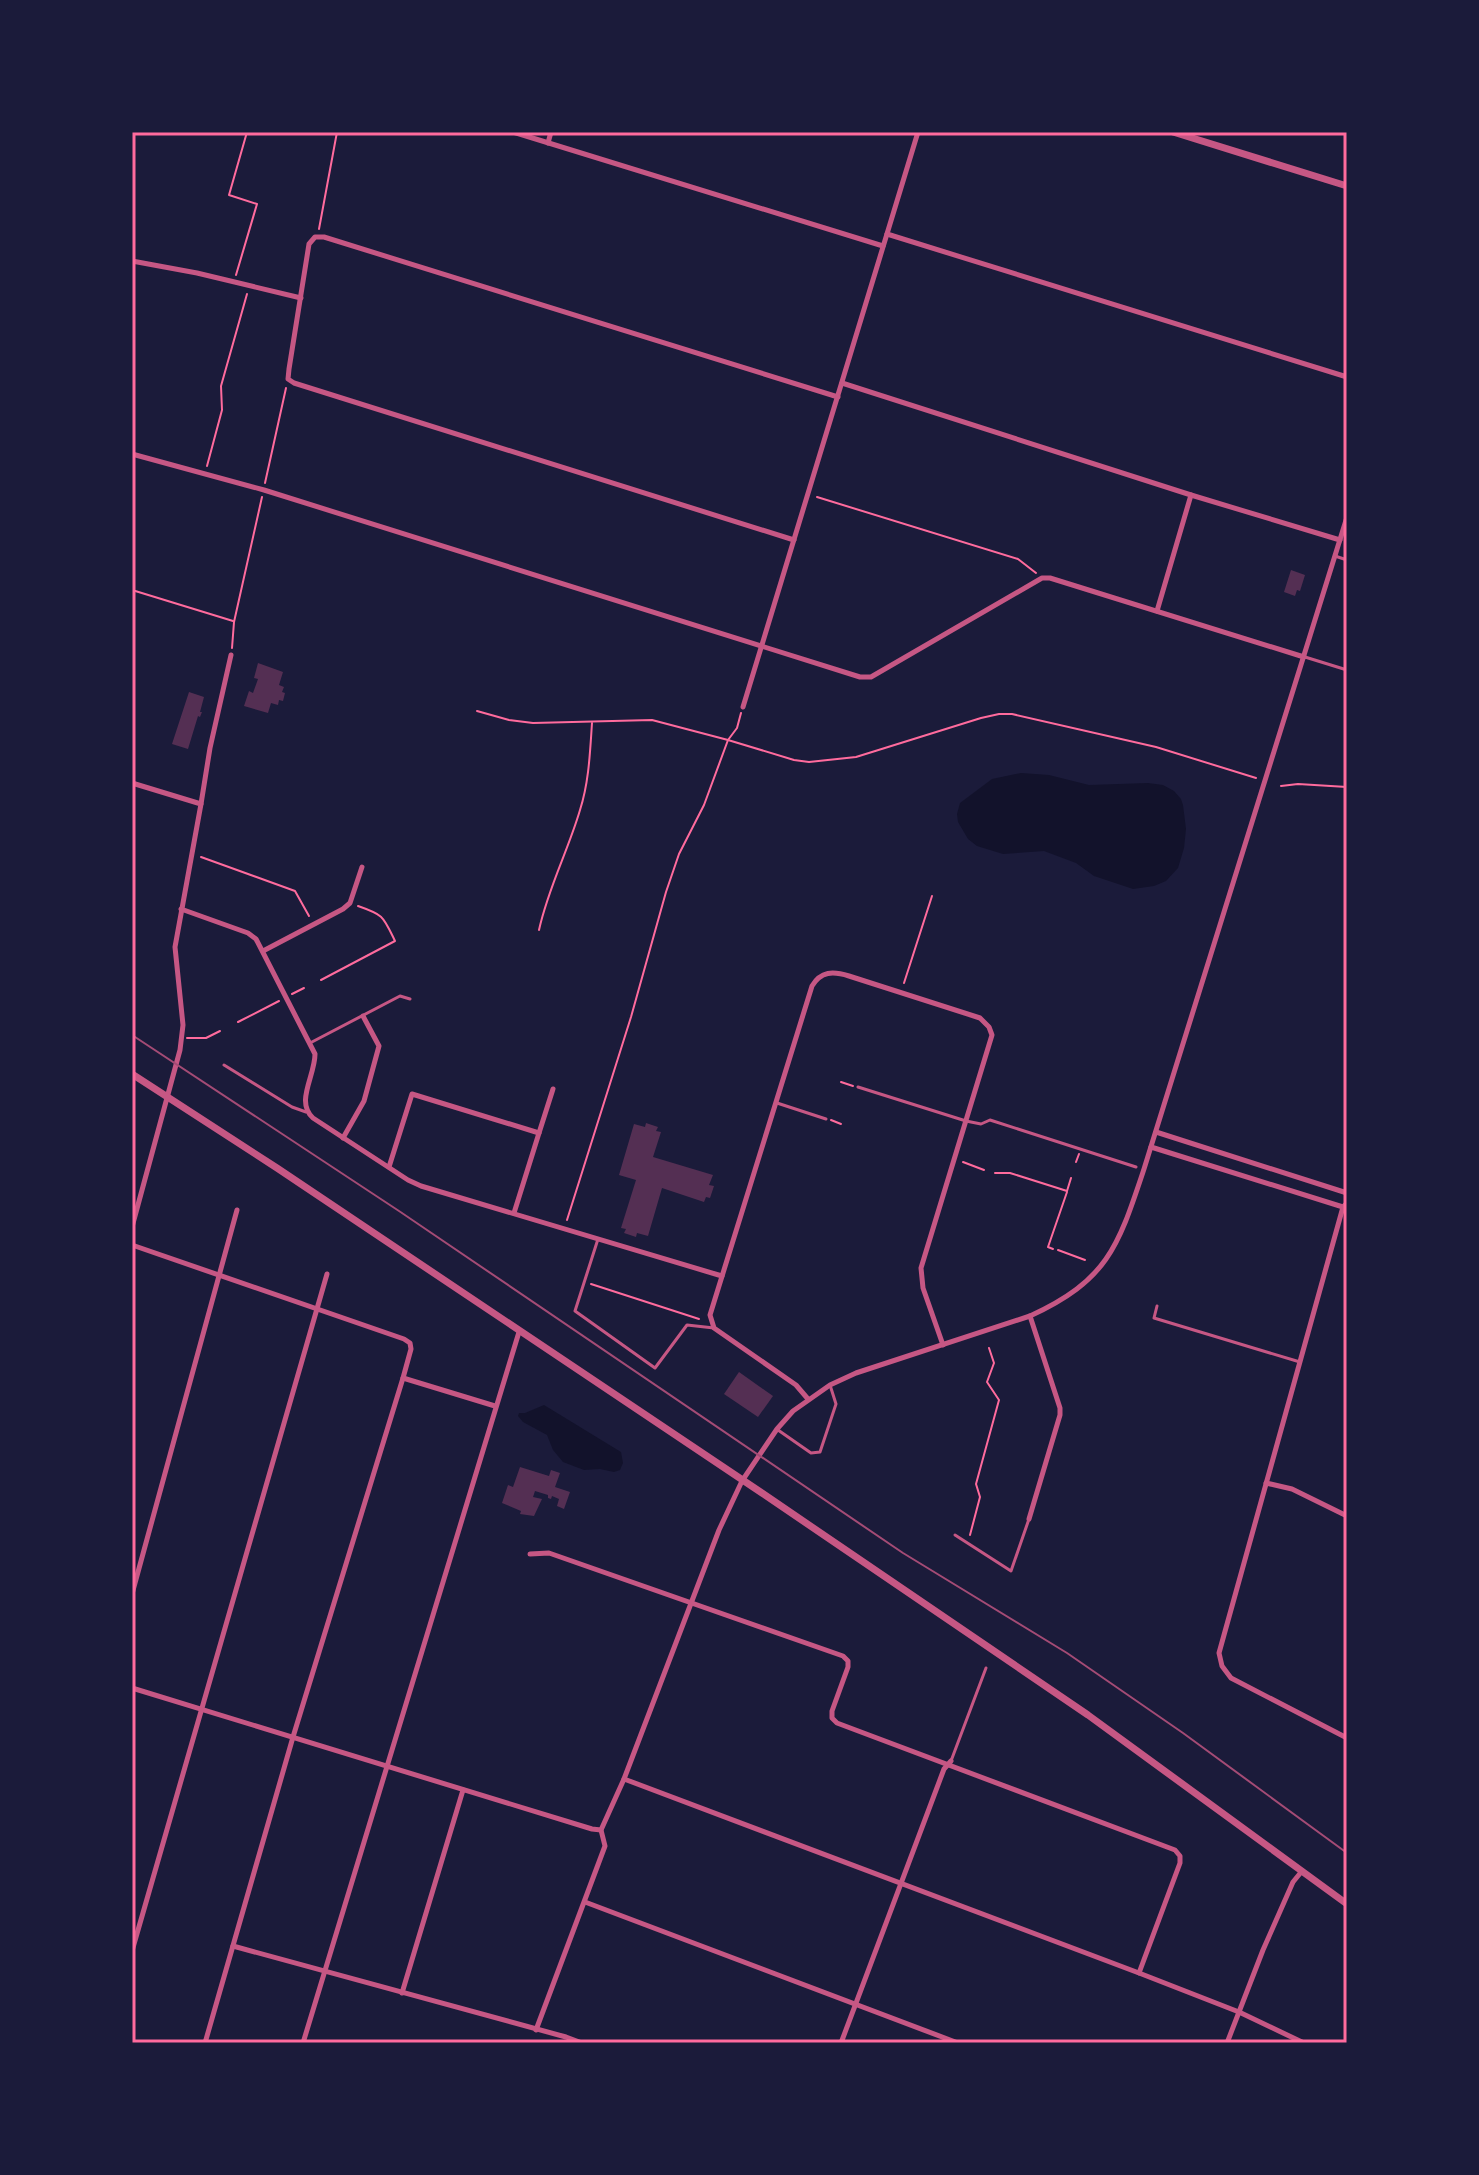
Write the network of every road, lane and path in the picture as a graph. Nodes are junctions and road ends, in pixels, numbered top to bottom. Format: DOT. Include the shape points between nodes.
graph roads {
  1 [pos="247,132"];
  2 [pos="337,132"];
  3 [pos="513,132"];
  4 [pos="551,132"];
  5 [pos="918,132"];
  6 [pos="1173,132"];
  7 [pos="548,143"];
  8 [pos="1347,186"];
  9 [pos="887,234"];
  10 [pos="315,237"];
  11 [pos="884,246"];
  12 [pos="132,261"];
  13 [pos="234,281"];
  14 [pos="249,285"];
  15 [pos="301,298"];
  16 [pos="1347,377"];
  17 [pos="288,379"];
  18 [pos="842,383"];
  19 [pos="838,397"];
  20 [pos="132,454"];
  21 [pos="205,475"];
  22 [pos="264,490"];
  23 [pos="808,494"];
  24 [pos="1191,495"];
  25 [pos="1347,517"];
  26 [pos="794,540"];
  27 [pos="1340,540"];
  28 [pos="1335,556"];
  29 [pos="1347,560"];
  30 [pos="1042,578"];
  31 [pos="132,590"];
  32 [pos="1157,611"];
  33 [pos="234,622"];
  34 [pos="762,646"];
  35 [pos="231,655"];
  36 [pos="1304,657"];
  37 [pos="1347,670"];
  38 [pos="743,707"];
  39 [pos="477,711"];
  40 [pos="593,721"];
  41 [pos="728,740"];
  42 [pos="1264,781"];
  43 [pos="132,783"];
  44 [pos="1281,786"];
  45 [pos="1347,787"];
  46 [pos="201,804"];
  47 [pos="192,853"];
  48 [pos="362,867"];
  49 [pos="932,896"];
  50 [pos="350,903"];
  51 [pos="181,909"];
  52 [pos="313,924"];
  53 [pos="539,930"];
  54 [pos="263,951"];
  55 [pos="321,980"];
  56 [pos="304,988"];
  57 [pos="901,992"];
  58 [pos="286,997"];
  59 [pos="410,999"];
  60 [pos="363,1016"];
  61 [pos="238,1022"];
  62 [pos="220,1031"];
  63 [pos="182,1038"];
  64 [pos="310,1043"];
  65 [pos="224,1065"];
  66 [pos="132,1074"];
  67 [pos="841,1082"];
  68 [pos="858,1087"];
  69 [pos="553,1089"];
  70 [pos="167,1098"];
  71 [pos="776,1103"];
  72 [pos="306,1112"];
  73 [pos="826,1119"];
  74 [pos="966,1121"];
  75 [pos="841,1124"];
  76 [pos="1156,1132"];
  77 [pos="539,1133"];
  78 [pos="343,1138"];
  79 [pos="1151,1147"];
  80 [pos="954,1159"];
  81 [pos="389,1167"];
  82 [pos="1136,1167"];
  83 [pos="984,1170"];
  84 [pos="995,1173"];
  85 [pos="1071,1178"];
  86 [pos="1067,1191"];
  87 [pos="1347,1193"];
  88 [pos="1345,1205"];
  89 [pos="237,1210"];
  90 [pos="514,1213"];
  91 [pos="132,1227"];
  92 [pos="565,1229"];
  93 [pos="598,1239"];
  94 [pos="132,1245"];
  95 [pos="1053,1249"];
  96 [pos="1058,1250"];
  97 [pos="1085,1260"];
  98 [pos="327,1274"];
  99 [pos="219,1276"];
  100 [pos="722,1276"];
  101 [pos="585,1282"];
  102 [pos="1157,1306"];
  103 [pos="317,1309"];
  104 [pos="1030,1316"];
  105 [pos="714,1328"];
  106 [pos="519,1332"];
  107 [pos="943,1345"];
  108 [pos="989,1348"];
  109 [pos="1300,1362"];
  110 [pos="403,1378"];
  111 [pos="830,1385"];
  112 [pos="808,1399"];
  113 [pos="495,1406"];
  114 [pos="777,1429"];
  115 [pos="742,1481"];
  116 [pos="1266,1483"];
  117 [pos="1347,1516"];
  118 [pos="1029,1519"];
  119 [pos="955,1535"];
  120 [pos="968,1542"];
  121 [pos="530,1554"];
  122 [pos="132,1594"];
  123 [pos="691,1602"];
  124 [pos="986,1668"];
  125 [pos="132,1688"];
  126 [pos="201,1708"];
  127 [pos="293,1737"];
  128 [pos="1347,1738"];
  129 [pos="950,1763"];
  130 [pos="387,1767"];
  131 [pos="624,1779"];
  132 [pos="463,1790"];
  133 [pos="601,1830"];
  134 [pos="1302,1871"];
  135 [pos="901,1885"];
  136 [pos="585,1901"];
  137 [pos="1347,1904"];
  138 [pos="233,1946"];
  139 [pos="132,1951"];
  140 [pos="325,1972"];
  141 [pos="1139,1973"];
  142 [pos="402,1993"];
  143 [pos="856,2004"];
  144 [pos="1239,2012"];
  145 [pos="536,2030"];
  146 [pos="205,2043"];
  147 [pos="303,2043"];
  148 [pos="582,2043"];
  149 [pos="841,2043"];
  150 [pos="958,2043"];
  151 [pos="1227,2043"];
  152 [pos="1304,2043"];
  1 -- 13 [label="path" via="229,195 257,204"];
  2 -- 10 [label="path"];
  3 -- 7 [label="street"];
  4 -- 7 [label="street"];
  5 -- 9 [label="street"];
  6 -- 8 [label="street"];
  7 -- 11 [label="street"];
  9 -- 11 [label="street"];
  9 -- 16 [label="street"];
  10 -- 15 [label="street" via="309,244"];
  10 -- 19 [label="street"];
  11 -- 18 [label="street"];
  12 -- 13 [label="street"];
  13 -- 14 [label="street"];
  14 -- 15 [label="street"];
  14 -- 21 [label="path" via="221,386 222,410"];
  15 -- 17 [label="street"];
  17 -- 22 [label="path"];
  17 -- 26 [label="street"];
  18 -- 19 [label="street"];
  18 -- 24 [label="street"];
  19 -- 23 [label="street"];
  20 -- 21 [label="street"];
  21 -- 22 [label="street"];
  22 -- 33 [label="path"];
  22 -- 34 [label="street"];
  23 -- 26 [label="street"];
  23 -- 30 [label="path" via="1018,559"];
  24 -- 27 [label="street"];
  24 -- 32 [label="street"];
  25 -- 27 [label="street"];
  26 -- 34 [label="street"];
  27 -- 28 [label="street"];
  28 -- 29 [label="lane"];
  28 -- 36 [label="street"];
  30 -- 32 [label="street"];
  30 -- 34 [label="street" via="871,677"];
  31 -- 33 [label="path"];
  32 -- 36 [label="street"];
  33 -- 35 [label="path"];
  34 -- 38 [label="street"];
  35 -- 46 [label="street"];
  36 -- 37 [label="lane"];
  36 -- 42 [label="street"];
  38 -- 41 [label="path"];
  39 -- 40 [label="path" via="533,723"];
  40 -- 41 [label="path" via="652,720"];
  40 -- 53 [label="path" via="580,810"];
  41 -- 42 [label="path" via="794,760 823,761 856,757 981,718 1012,714 1156,747"];
  41 -- 92 [label="path" via="666,892"];
  42 -- 76 [label="street"];
  43 -- 46 [label="street"];
  44 -- 45 [label="path"];
  46 -- 47 [label="street"];
  47 -- 51 [label="street"];
  47 -- 52 [label="path" via="295,891"];
  48 -- 50 [label="street"];
  49 -- 57 [label="path"];
  50 -- 52 [label="street"];
  50 -- 55 [label="path" via="380,914 395,941"];
  51 -- 54 [label="street" via="248,933"];
  51 -- 63 [label="street" via="175,947"];
  52 -- 54 [label="street"];
  54 -- 58 [label="street"];
  56 -- 58 [label="path"];
  57 -- 71 [label="street" via="838,972 817,977"];
  57 -- 74 [label="street" via="980,1018 989,1027 992,1035"];
  58 -- 61 [label="path"];
  58 -- 64 [label="street"];
  59 -- 60 [label="lane" via="400,996"];
  60 -- 64 [label="lane"];
  60 -- 78 [label="street" via="379,1046 364,1101"];
  62 -- 63 [label="path" via="206,1038"];
  63 -- 70 [label="street"];
  64 -- 72 [label="street" via="315,1065"];
  65 -- 72 [label="lane"];
  66 -- 70 [label="street"];
  67 -- 68 [label="path"];
  68 -- 74 [label="lane"];
  69 -- 77 [label="street"];
  70 -- 91 [label="street"];
  70 -- 106 [label="street"];
  71 -- 73 [label="lane"];
  71 -- 100 [label="street"];
  72 -- 78 [label="street"];
  73 -- 75 [label="path"];
  74 -- 80 [label="street"];
  74 -- 82 [label="lane" via="990,1120"];
  76 -- 79 [label="street"];
  76 -- 87 [label="street"];
  77 -- 81 [label="street" via="412,1094"];
  77 -- 90 [label="street"];
  78 -- 81 [label="street"];
  79 -- 88 [label="street"];
  79 -- 104 [label="street" via="1126,1226 1105,1261 1070,1295"];
  80 -- 83 [label="path"];
  80 -- 107 [label="street" via="921,1268"];
  81 -- 90 [label="street" via="421,1186"];
  84 -- 86 [label="path"];
  85 -- 86 [label="path"];
  86 -- 95 [label="path" via="1048,1247"];
  88 -- 109 [label="street"];
  89 -- 99 [label="street"];
  90 -- 92 [label="street"];
  92 -- 93 [label="street"];
  93 -- 100 [label="street"];
  93 -- 101 [label="lane"];
  94 -- 99 [label="street"];
  96 -- 97 [label="path"];
  98 -- 103 [label="street"];
  99 -- 103 [label="street"];
  99 -- 122 [label="street"];
  100 -- 105 [label="street" via="710,1315"];
  101 -- 105 [label="path"];
  101 -- 105 [label="lane" via="575,1311 655,1368 687,1325"];
  102 -- 109 [label="lane" via="1154,1318"];
  103 -- 110 [label="street" via="410,1343"];
  103 -- 126 [label="street"];
  104 -- 107 [label="street"];
  104 -- 118 [label="street" via="1060,1415"];
  105 -- 112 [label="street"];
  106 -- 113 [label="street"];
  106 -- 115 [label="street"];
  107 -- 111 [label="street"];
  108 -- 120 [label="path" via="994,1363 987,1382 999,1400 976,1484 980,1497"];
  109 -- 116 [label="street"];
  110 -- 113 [label="street"];
  110 -- 127 [label="street"];
  111 -- 112 [label="street"];
  111 -- 114 [label="lane" via="836,1404 820,1452 811,1453"];
  112 -- 114 [label="street"];
  113 -- 130 [label="street"];
  114 -- 115 [label="street"];
  115 -- 123 [label="street"];
  115 -- 134 [label="street" via="1088,1715"];
  116 -- 117 [label="street" via="1292,1489"];
  116 -- 128 [label="street" via="1219,1653 1222,1666 1231,1678"];
  118 -- 120 [label="lane" via="1011,1571"];
  119 -- 120 [label="lane"];
  121 -- 123 [label="street" via="549,1553"];
  123 -- 129 [label="street" via="843,1656 848,1667 832,1711 837,1723"];
  123 -- 131 [label="street"];
  124 -- 129 [label="lane"];
  125 -- 126 [label="street"];
  126 -- 127 [label="street"];
  126 -- 139 [label="street"];
  127 -- 130 [label="street"];
  127 -- 138 [label="street"];
  129 -- 135 [label="street"];
  129 -- 141 [label="street" via="1175,1850 1180,1863"];
  130 -- 132 [label="street"];
  130 -- 140 [label="street"];
  131 -- 133 [label="street"];
  131 -- 135 [label="street"];
  132 -- 133 [label="street"];
  132 -- 142 [label="street"];
  133 -- 136 [label="street" via="605,1846"];
  134 -- 137 [label="street"];
  134 -- 144 [label="street"];
  135 -- 141 [label="street"];
  135 -- 143 [label="street"];
  136 -- 143 [label="street"];
  136 -- 145 [label="street"];
  138 -- 140 [label="street"];
  138 -- 146 [label="street"];
  140 -- 142 [label="street"];
  140 -- 147 [label="street"];
  141 -- 144 [label="street"];
  142 -- 145 [label="street"];
  143 -- 149 [label="street"];
  143 -- 150 [label="street"];
  144 -- 151 [label="street"];
  144 -- 152 [label="street"];
  145 -- 148 [label="street"];
}
